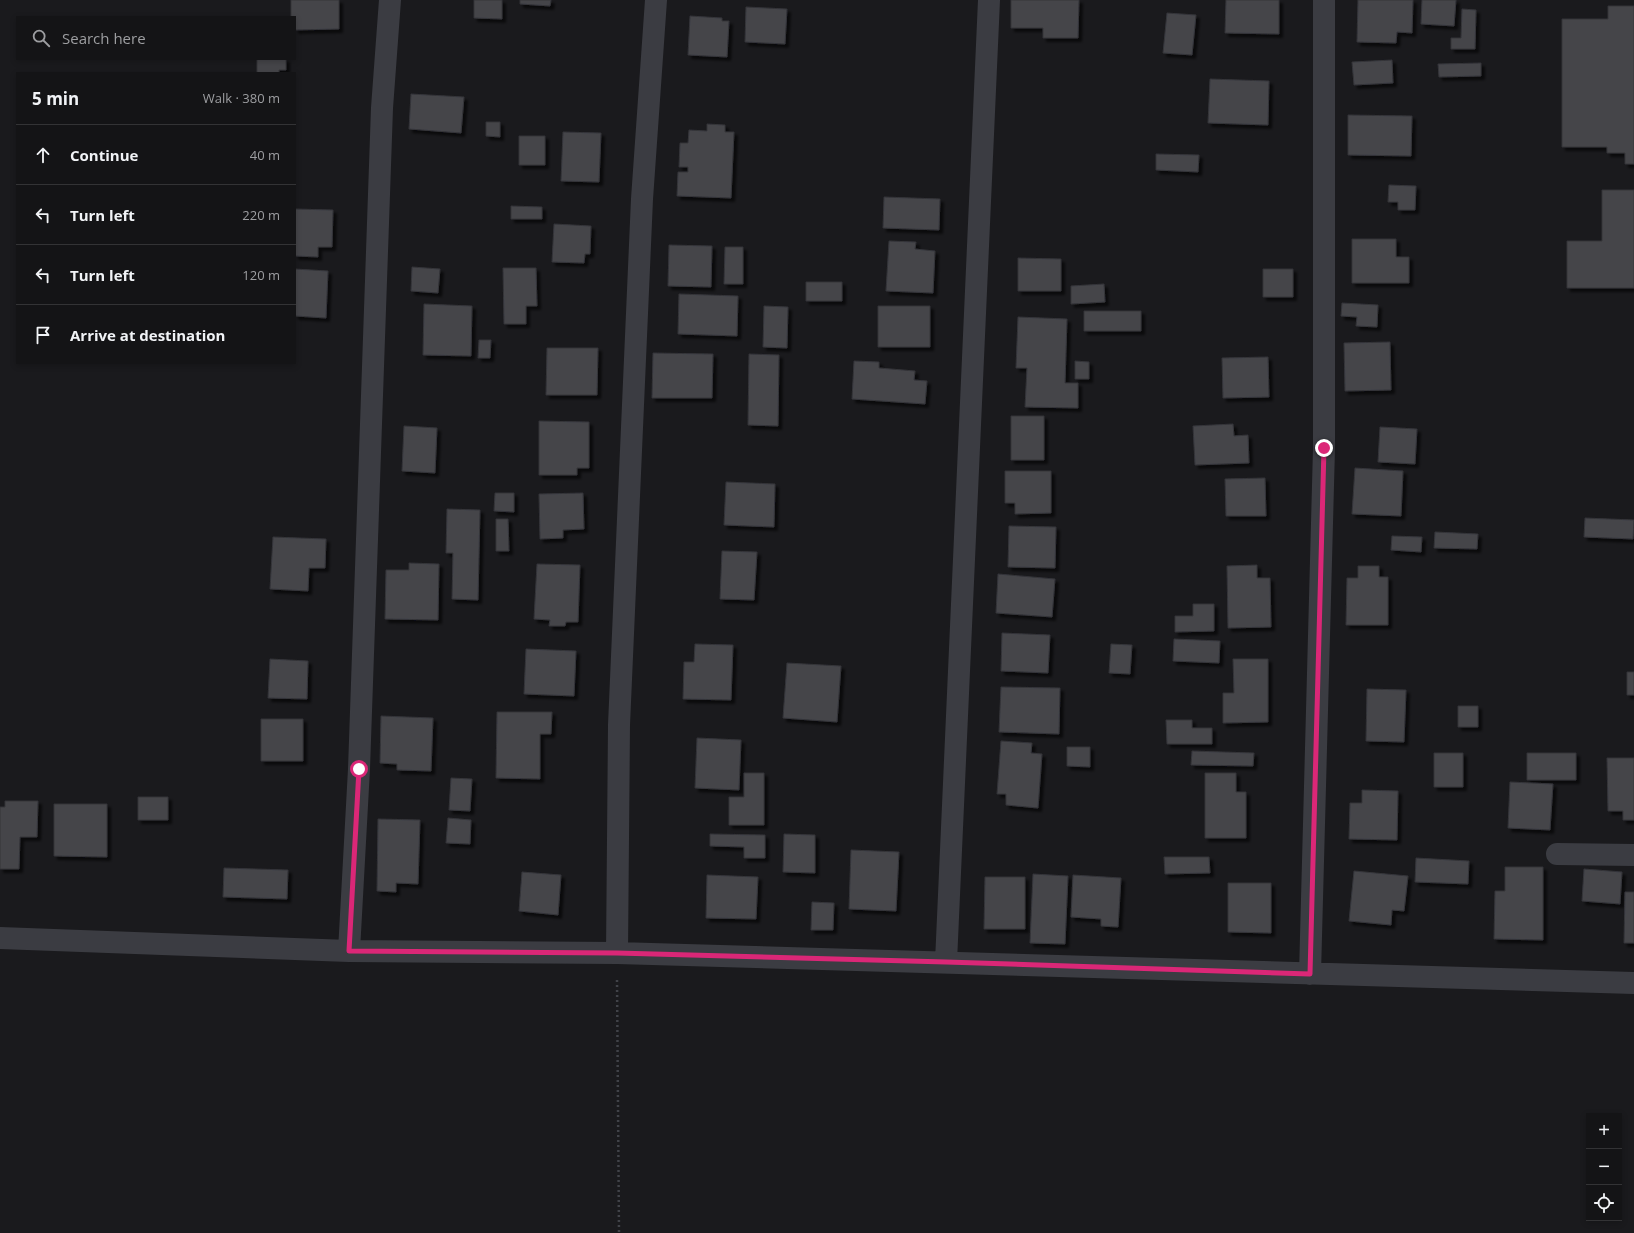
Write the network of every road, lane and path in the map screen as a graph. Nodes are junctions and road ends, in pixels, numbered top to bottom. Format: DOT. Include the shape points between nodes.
graph roads {
  1 [pos="390,0"];
  2 [pos="656,0"];
  3 [pos="989,0"];
  4 [pos="1324,0"];
  5 [pos="1557,854"];
  6 [pos="1634,856"];
  7 [pos="0,938"];
  8 [pos="349,951"];
  9 [pos="617,953"];
  10 [pos="946,962"];
  11 [pos="1310,974"];
  12 [pos="1634,983"];
  13 [pos="619,1233"];
  1 -- 8 [label="street" via="382,108 359,769"];
  2 -- 9 [label="street" via="642,199 619,717"];
  3 -- 10 [label="street"];
  4 -- 11 [label="street" via="1324,448"];
  5 -- 6 [label="street"];
  7 -- 8 [label="street"];
  8 -- 9 [label="street"];
  9 -- 10 [label="street"];
  9 -- 13 [label="path"];
  10 -- 11 [label="street"];
  11 -- 12 [label="street"];
}
